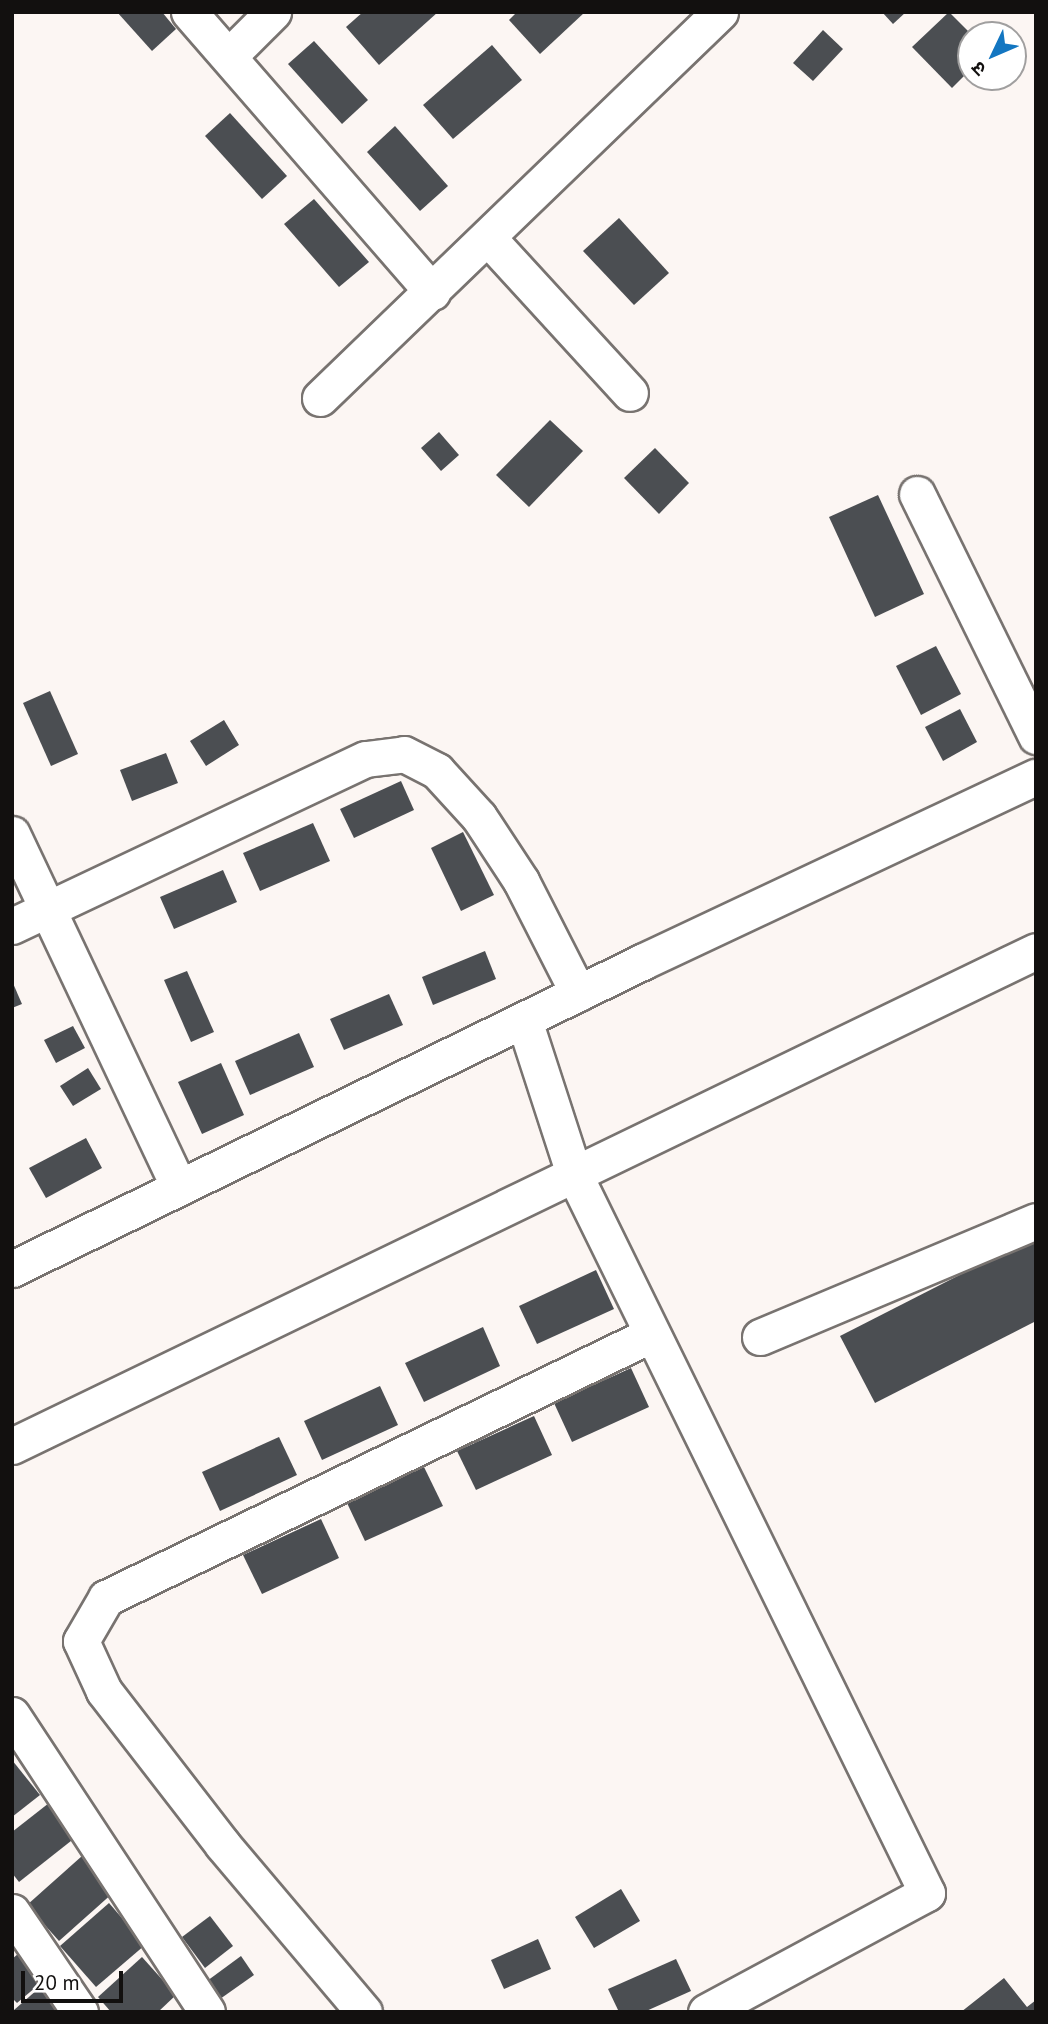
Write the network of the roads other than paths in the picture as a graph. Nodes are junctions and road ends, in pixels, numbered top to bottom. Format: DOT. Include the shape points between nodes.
graph roads {
  1 [pos="189,12"];
  2 [pos="273,12"];
  3 [pos="720,12"];
  4 [pos="230,55"];
  5 [pos="488,238"];
  6 [pos="432,292"];
  7 [pos="630,393"];
  8 [pos="320,398"];
  9 [pos="917,494"];
  10 [pos="1036,736"];
  11 [pos="1036,777"];
  12 [pos="12,834"];
  13 [pos="49,909"];
  14 [pos="12,926"];
  15 [pos="1036,951"];
  16 [pos="579,993"];
  17 [pos="524,1020"];
  18 [pos="574,1174"];
  19 [pos="179,1188"];
  20 [pos="1036,1221"];
  21 [pos="12,1269"];
  22 [pos="652,1334"];
  23 [pos="760,1337"];
  24 [pos="12,1446"];
  25 [pos="12,1715"];
  26 [pos="12,1912"];
  27 [pos="80,2012"];
  28 [pos="206,2012"];
  29 [pos="364,2012"];
  30 [pos="706,2012"];
  1 -- 4 [label="street"];
  2 -- 4 [label="street"];
  3 -- 5 [label="street"];
  4 -- 6 [label="street"];
  5 -- 6 [label="street"];
  5 -- 7 [label="street"];
  6 -- 8 [label="street"];
  9 -- 10 [label="street"];
  11 -- 16 [label="street"];
  12 -- 13 [label="street"];
  13 -- 14 [label="street"];
  13 -- 16 [label="street" via="366,759 404,754 438,771 479,817 521,881"];
  13 -- 19 [label="street"];
  15 -- 18 [label="street"];
  16 -- 17 [label="street"];
  17 -- 18 [label="street"];
  17 -- 19 [label="street"];
  18 -- 22 [label="street"];
  18 -- 24 [label="street"];
  19 -- 21 [label="street"];
  20 -- 23 [label="street"];
  22 -- 29 [label="street" via="106,1598 81,1641 104,1691 223,1845"];
  22 -- 30 [label="street" via="927,1893"];
  25 -- 28 [label="street"];
  26 -- 27 [label="street"];
}
